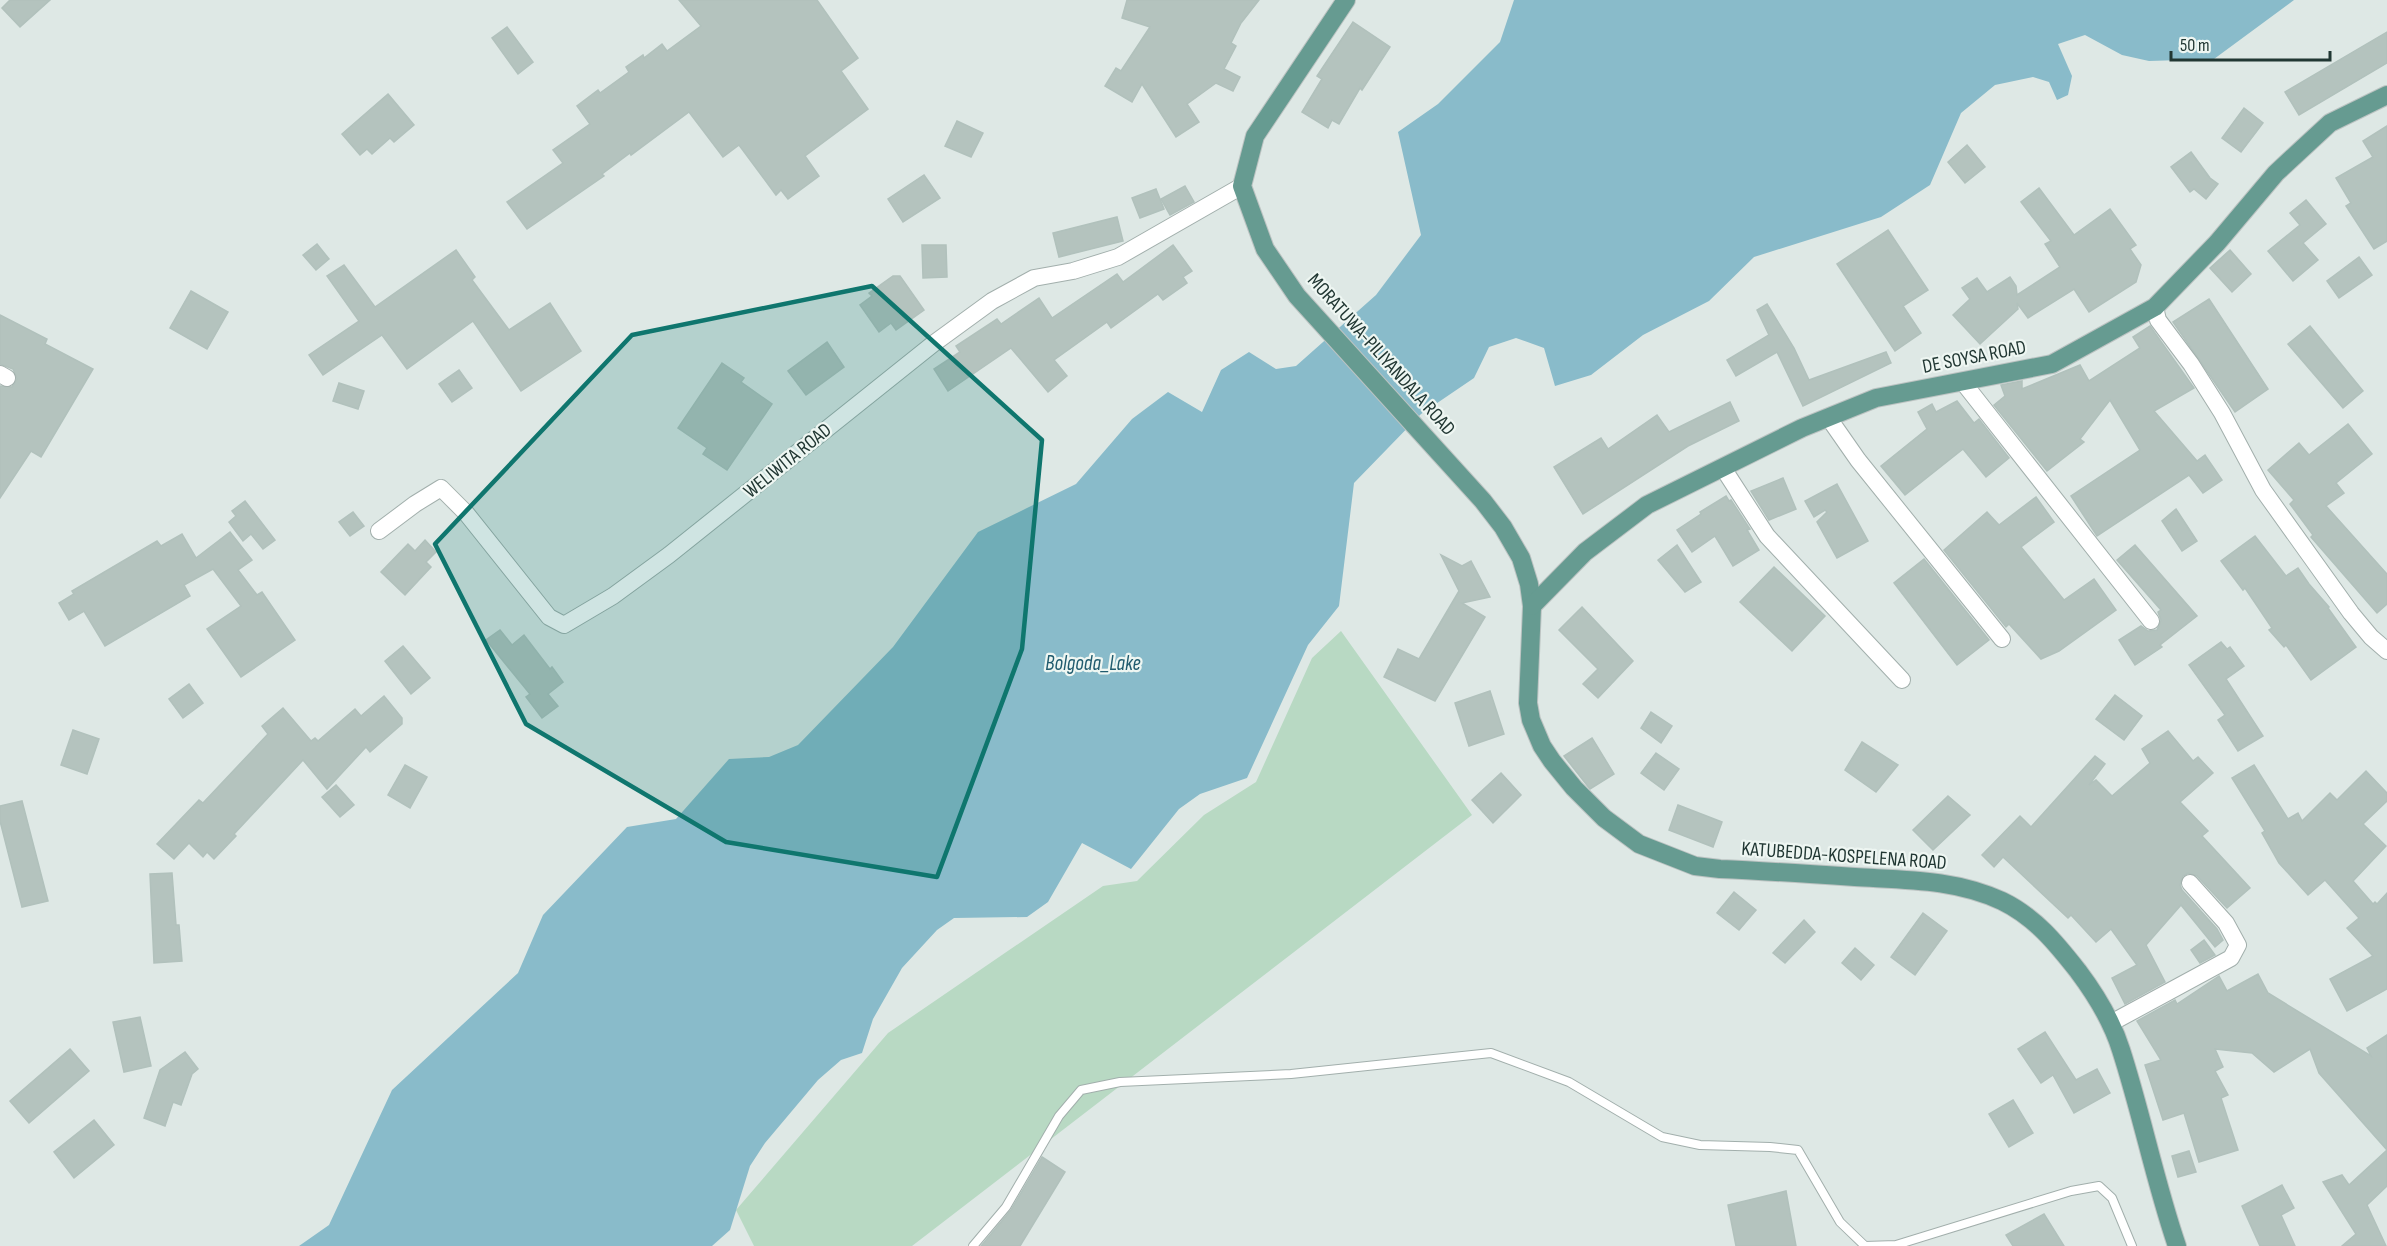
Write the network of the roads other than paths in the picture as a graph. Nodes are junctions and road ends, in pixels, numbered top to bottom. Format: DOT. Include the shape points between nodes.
graph roads {
  1 [pos="1346,0"];
  2 [pos="2387,94"];
  3 [pos="1242,186"];
  4 [pos="2155,307"];
  5 [pos="1962,381"];
  6 [pos="1828,417"];
  7 [pos="1723,468"];
  8 [pos="379,531"];
  9 [pos="1532,606"];
  10 [pos="2151,621"];
  11 [pos="2002,639"];
  12 [pos="2387,651"];
  13 [pos="1902,680"];
  14 [pos="2190,883"];
  15 [pos="2111,1023"];
  16 [pos="973,1246"];
  17 [pos="2132,1246"];
  18 [pos="2177,1246"];
  1 -- 3 [label="main road" via="1255,136"];
  2 -- 4 [label="main road, DE SOYSA ROAD" via="2330,123 2276,173 2217,243"];
  3 -- 8 [label="street, WELIWITA ROAD" via="1118,257 1073,272 1034,278 992,302 933,344 669,555 613,596 564,625 549,617 441,488"];
  3 -- 9 [label="main road, MORATUWA-PILIYANDALA ROAD" via="1265,249 1297,296 1464,478 1503,527 1521,558"];
  4 -- 5 [label="main road, DE SOYSA ROAD" via="2052,364"];
  4 -- 12 [label="street" via="2158,320 2222,413 2263,490 2351,613"];
  5 -- 6 [label="main road, DE SOYSA ROAD" via="1876,398"];
  5 -- 10 [label="street"];
  6 -- 7 [label="main road, DE SOYSA ROAD"];
  6 -- 11 [label="street"];
  7 -- 9 [label="main road, DE SOYSA ROAD" via="1647,506 1585,552"];
  7 -- 13 [label="street" via="1767,536"];
  9 -- 15 [label="main road, KATUBEDDA-KOSPELENA ROAD" via="1528,666 1531,720 1542,746 1574,788 1623,834 1695,866 1938,882 1979,892 2024,915 2053,938"];
  14 -- 15 [label="street" via="2226,923 2238,945 2231,958"];
  15 -- 18 [label="main road, KATUBEDDA-KOSPELENA ROAD"];
  16 -- 17 [label="lane" via="1006,1207 1059,1116 1081,1090 1120,1082 1292,1074 1491,1053 1569,1082 1662,1137 1700,1145 1798,1150 1840,1222 1865,1245 1896,1245 2071,1191 2099,1186 2112,1198"];
}
